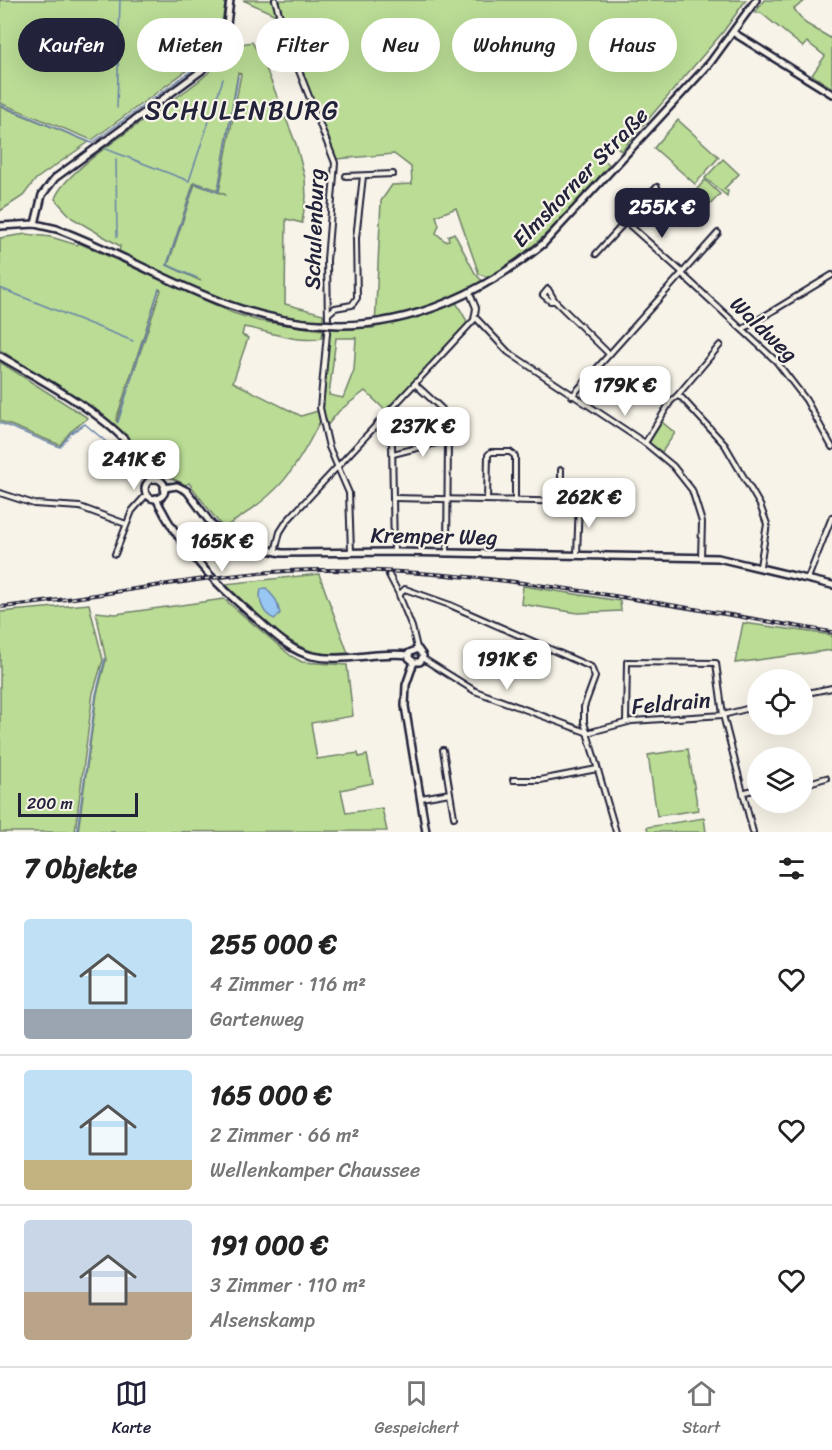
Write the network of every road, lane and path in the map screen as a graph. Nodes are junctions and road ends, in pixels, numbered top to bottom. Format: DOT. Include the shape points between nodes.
graph roads {
  1 [pos="230,0"];
  2 [pos="275,0"];
  3 [pos="756,0"];
  4 [pos="734,33"];
  5 [pos="832,94"];
  6 [pos="393,174"];
  7 [pos="346,176"];
  8 [pos="363,176"];
  9 [pos="657,187"];
  10 [pos="626,222"];
  11 [pos="35,224"];
  12 [pos="0,226"];
  13 [pos="718,233"];
  14 [pos="597,254"];
  15 [pos="683,273"];
  16 [pos="832,275"];
  17 [pos="470,293"];
  18 [pos="555,301"];
  19 [pos="328,314"];
  20 [pos="475,317"];
  21 [pos="743,329"];
  22 [pos="720,345"];
  23 [pos="609,354"];
  24 [pos="0,356"];
  25 [pos="415,384"];
  26 [pos="572,396"];
  27 [pos="677,396"];
  28 [pos="376,425"];
  29 [pos="448,440"];
  30 [pos="645,443"];
  31 [pos="832,446"];
  32 [pos="393,454"];
  33 [pos="337,467"];
  34 [pos="561,470"];
  35 [pos="154,479"];
  36 [pos="164,488"];
  37 [pos="0,493"];
  38 [pos="147,494"];
  39 [pos="156,498"];
  40 [pos="393,498"];
  41 [pos="447,499"];
  42 [pos="487,500"];
  43 [pos="514,501"];
  44 [pos="561,502"];
  45 [pos="832,517"];
  46 [pos="126,524"];
  47 [pos="275,552"];
  48 [pos="351,552"];
  49 [pos="394,552"];
  50 [pos="447,553"];
  51 [pos="115,554"];
  52 [pos="577,555"];
  53 [pos="701,558"];
  54 [pos="760,566"];
  55 [pos="389,575"];
  56 [pos="808,578"];
  57 [pos="832,585"];
  58 [pos="400,595"];
  59 [pos="417,648"];
  60 [pos="409,655"];
  61 [pos="422,658"];
  62 [pos="414,662"];
  63 [pos="832,688"];
  64 [pos="813,692"];
  65 [pos="747,709"];
  66 [pos="723,715"];
  67 [pos="626,722"];
  68 [pos="587,732"];
  69 [pos="443,750"];
  70 [pos="597,769"];
  71 [pos="826,778"];
  72 [pos="513,780"];
  73 [pos="813,781"];
  74 [pos="745,792"];
  75 [pos="450,793"];
  76 [pos="421,798"];
  77 [pos="454,817"];
  78 [pos="426,832"];
  79 [pos="616,832"];
  80 [pos="753,832"];
  1 -- 11 [label="main road" via="226,32 208,64 55,178 42,195"];
  2 -- 19 [label="street, Schulenburg" via="289,47 335,163 327,260"];
  3 -- 4 [label="main road, Elmshorner Straße"];
  4 -- 5 [label="main road"];
  4 -- 17 [label="main road, Elmshorner Straße" via="543,244 509,271"];
  6 -- 8 [label="street"];
  7 -- 8 [label="street"];
  8 -- 19 [label="street" via="356,238 357,300 352,305 331,309"];
  9 -- 10 [label="street"];
  10 -- 14 [label="street"];
  10 -- 15 [label="street, Waldweg"];
  11 -- 12 [label="main road, Elmshorner Straße"];
  11 -- 17 [label="main road, Elmshorner Straße, bridge" via="72,234 237,309 284,321 369,324 401,319"];
  13 -- 15 [label="street"];
  15 -- 21 [label="street, Waldweg"];
  15 -- 23 [label="street"];
  16 -- 21 [label="street"];
  17 -- 20 [label="street"];
  18 -- 23 [label="street"];
  19 -- 33 [label="street, Schulenburg" via="320,412"];
  20 -- 25 [label="street"];
  20 -- 26 [label="street" via="508,351"];
  21 -- 31 [label="street, Waldweg" via="796,386"];
  22 -- 27 [label="street"];
  23 -- 26 [label="street"];
  24 -- 35 [label="main road" via="101,421 141,457"];
  25 -- 28 [label="street"];
  25 -- 29 [label="street" via="442,409"];
  26 -- 30 [label="street"];
  27 -- 30 [label="street"];
  27 -- 54 [label="street" via="706,421 747,479 767,524"];
  28 -- 32 [label="street" via="392,441"];
  28 -- 33 [label="street"];
  29 -- 32 [label="street"];
  29 -- 41 [label="street"];
  30 -- 53 [label="street" via="674,466 692,490 702,522"];
  32 -- 40 [label="street"];
  33 -- 47 [label="street" via="281,528"];
  33 -- 48 [label="street, Schulenburg" via="349,494"];
  34 -- 44 [label="street"];
  35 -- 36 [label="main road" via="161,481"];
  35 -- 38 [label="main road" via="146,485"];
  36 -- 39 [label="main road"];
  36 -- 47 [label="main road, Kremper Weg" via="177,486 187,491 208,521 222,533"];
  37 -- 46 [label="street" via="34,504 80,507"];
  38 -- 39 [label="main road"];
  38 -- 46 [label="street"];
  39 -- 60 [label="main road" via="170,526 205,573 286,644 310,656 329,658 382,653"];
  40 -- 41 [label="street"];
  40 -- 49 [label="street"];
  41 -- 42 [label="street"];
  41 -- 50 [label="street"];
  42 -- 43 [label="street"];
  42 -- 43 [label="street" via="488,455 510,452 515,456"];
  43 -- 44 [label="street"];
  44 -- 52 [label="street" via="579,502"];
  45 -- 56 [label="street"];
  46 -- 51 [label="street"];
  47 -- 48 [label="main road, Kremper Weg"];
  48 -- 49 [label="main road, Kremper Weg"];
  49 -- 50 [label="main road, Kremper Weg"];
  50 -- 52 [label="main road, Kremper Weg"];
  52 -- 53 [label="main road, Kremper Weg"];
  53 -- 54 [label="main road, Kremper Weg"];
  54 -- 56 [label="main road, Kremper Weg"];
  55 -- 58 [label="street"];
  56 -- 57 [label="main road, Kremper Weg"];
  58 -- 59 [label="street"];
  58 -- 68 [label="street" via="407,588 421,593 591,667 595,677 583,711"];
  59 -- 60 [label="main road"];
  59 -- 61 [label="main road" via="422,651"];
  60 -- 62 [label="main road"];
  61 -- 62 [label="main road"];
  61 -- 68 [label="street" via="475,691"];
  62 -- 76 [label="main road" via="406,685 405,706"];
  63 -- 64 [label="street"];
  65 -- 66 [label="street, Feldrain"];
  66 -- 67 [label="street, Feldrain"];
  66 -- 67 [label="street" via="716,663 627,662"];
  66 -- 74 [label="street"];
  67 -- 68 [label="street, Feldrain"];
  68 -- 70 [label="street"];
  69 -- 75 [label="street"];
  70 -- 72 [label="street" via="540,780"];
  70 -- 79 [label="street"];
  71 -- 73 [label="street"];
  74 -- 80 [label="street"];
  75 -- 76 [label="street"];
  75 -- 77 [label="street"];
  76 -- 78 [label="main road"];
}
